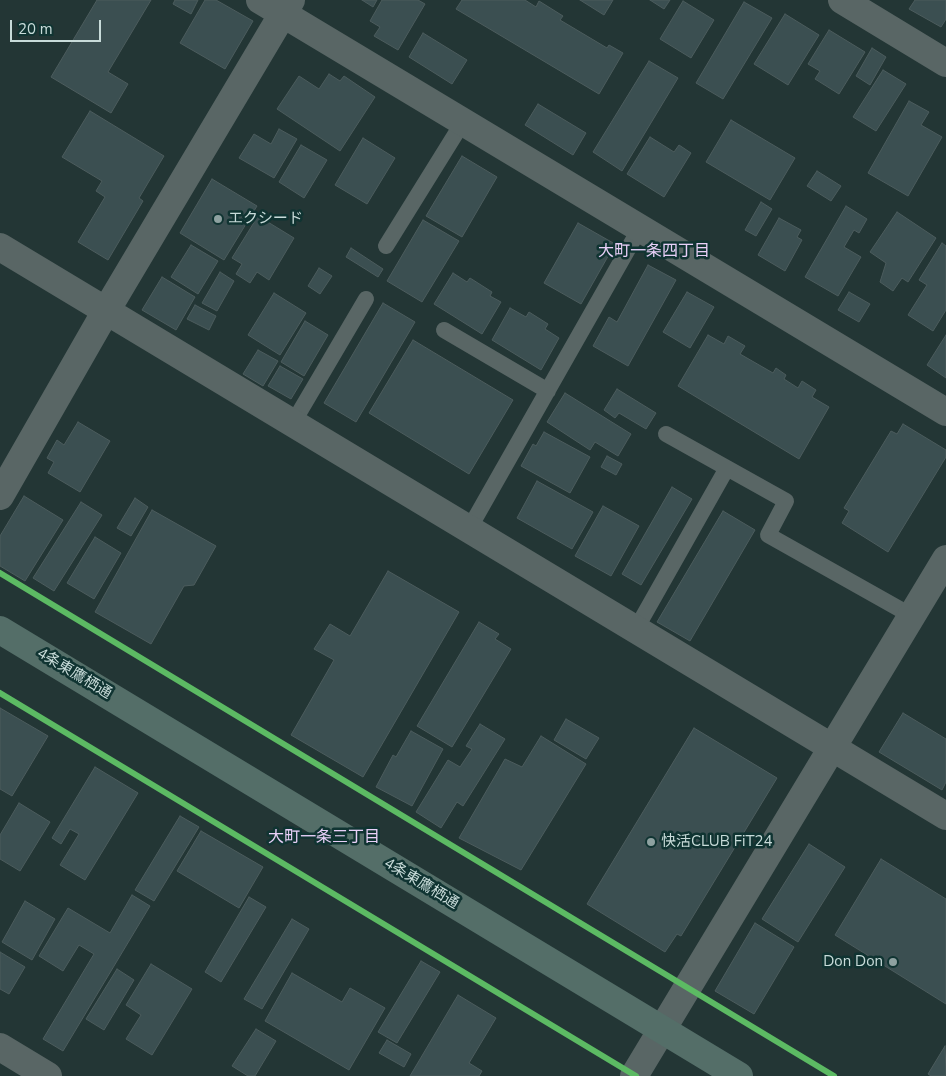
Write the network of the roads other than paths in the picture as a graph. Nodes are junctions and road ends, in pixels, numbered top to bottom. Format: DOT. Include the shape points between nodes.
graph roads {
  1 [pos="842,0"];
  2 [pos="278,4"];
  3 [pos="946,62"];
  4 [pos="463,122"];
  5 [pos="640,228"];
  6 [pos="386,246"];
  7 [pos="0,247"];
  8 [pos="366,299"];
  9 [pos="106,311"];
  10 [pos="444,330"];
  11 [pos="548,391"];
  12 [pos="946,412"];
  13 [pos="293,423"];
  14 [pos="666,434"];
  15 [pos="727,468"];
  16 [pos="0,496"];
  17 [pos="469,529"];
  18 [pos="946,559"];
  19 [pos="912,616"];
  20 [pos="636,629"];
  21 [pos="0,630"];
  22 [pos="832,748"];
  23 [pos="946,816"];
  24 [pos="662,1030"];
  25 [pos="0,1047"];
  26 [pos="48,1076"];
  27 [pos="634,1076"];
  28 [pos="739,1076"];
  1 -- 3 [label="street"];
  2 -- 4 [label="street"];
  2 -- 9 [label="street"];
  4 -- 5 [label="street"];
  4 -- 6 [label="lane"];
  5 -- 11 [label="lane"];
  5 -- 12 [label="street"];
  7 -- 9 [label="street"];
  8 -- 13 [label="lane"];
  9 -- 13 [label="street"];
  9 -- 16 [label="street"];
  10 -- 11 [label="lane"];
  11 -- 17 [label="lane"];
  13 -- 17 [label="street"];
  14 -- 15 [label="lane"];
  15 -- 19 [label="lane" via="786,501 768,535"];
  15 -- 20 [label="lane"];
  17 -- 20 [label="street"];
  18 -- 19 [label="street"];
  19 -- 22 [label="street"];
  20 -- 22 [label="street"];
  21 -- 24 [label="highway, 4条東鷹栖通"];
  22 -- 23 [label="street"];
  22 -- 24 [label="street"];
  24 -- 27 [label="street"];
  24 -- 28 [label="highway, 4条東鷹栖通"];
  25 -- 26 [label="street"];
}
